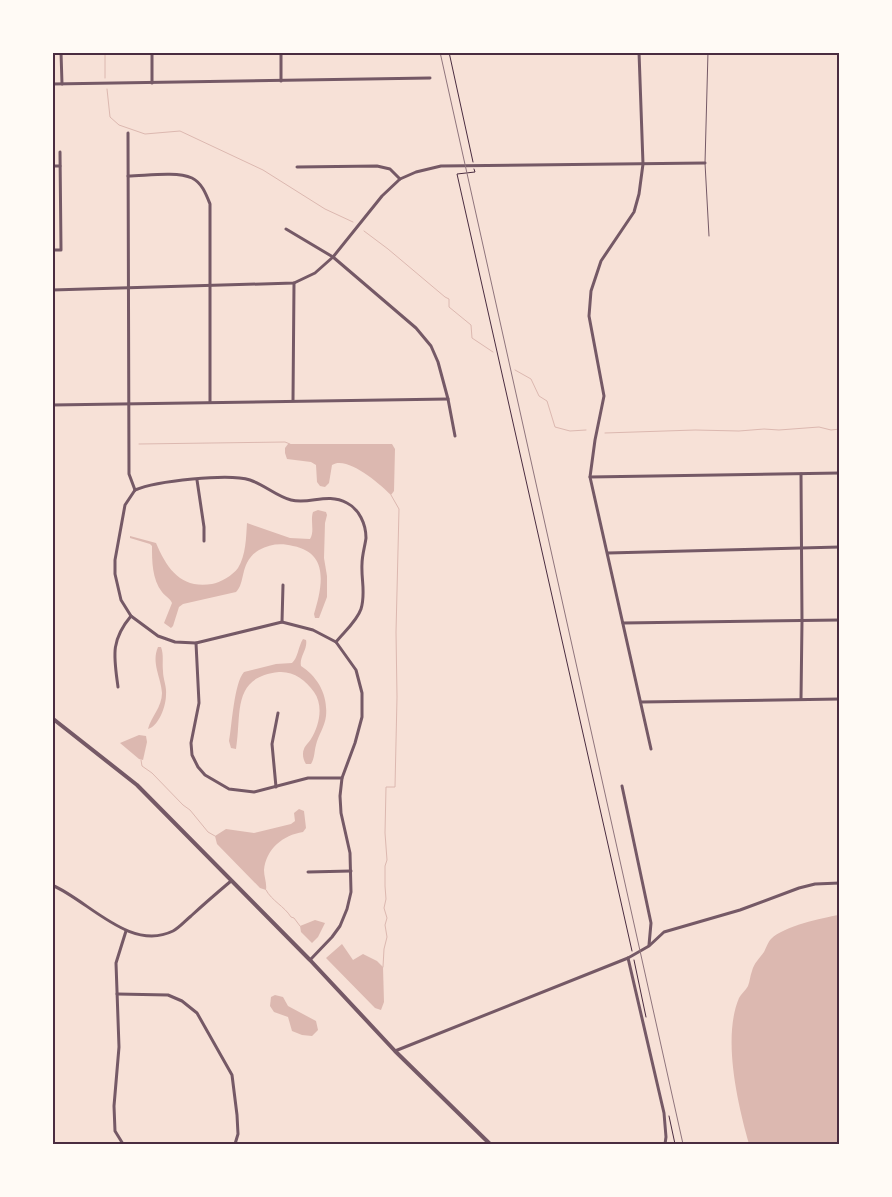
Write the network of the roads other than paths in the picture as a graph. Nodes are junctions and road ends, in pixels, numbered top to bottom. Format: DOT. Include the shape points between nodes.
graph roads {
  1 [pos="61,52"];
  2 [pos="152,52"];
  3 [pos="281,52"];
  4 [pos="640,52"];
  5 [pos="708,52"];
  6 [pos="430,78"];
  7 [pos="281,81"];
  8 [pos="152,82"];
  9 [pos="52,84"];
  10 [pos="62,84"];
  11 [pos="128,133"];
  12 [pos="60,152"];
  13 [pos="705,163"];
  14 [pos="643,164"];
  15 [pos="52,166"];
  16 [pos="60,166"];
  17 [pos="298,167"];
  18 [pos="128,176"];
  19 [pos="400,179"];
  20 [pos="286,229"];
  21 [pos="709,236"];
  22 [pos="52,250"];
  23 [pos="333,256"];
  24 [pos="294,283"];
  25 [pos="210,287"];
  26 [pos="128,288"];
  27 [pos="52,290"];
  28 [pos="448,399"];
  29 [pos="294,400"];
  30 [pos="210,402"];
  31 [pos="128,404"];
  32 [pos="52,405"];
  33 [pos="455,436"];
  34 [pos="840,473"];
  35 [pos="801,474"];
  36 [pos="590,477"];
  37 [pos="197,480"];
  38 [pos="135,490"];
  39 [pos="204,540"];
  40 [pos="802,547"];
  41 [pos="840,547"];
  42 [pos="608,552"];
  43 [pos="283,585"];
  44 [pos="131,616"];
  45 [pos="840,620"];
  46 [pos="802,621"];
  47 [pos="282,622"];
  48 [pos="623,623"];
  49 [pos="336,642"];
  50 [pos="196,643"];
  51 [pos="118,687"];
  52 [pos="840,698"];
  53 [pos="801,699"];
  54 [pos="641,702"];
  55 [pos="278,713"];
  56 [pos="52,718"];
  57 [pos="651,749"];
  58 [pos="342,778"];
  59 [pos="622,786"];
  60 [pos="276,787"];
  61 [pos="351,870"];
  62 [pos="308,872"];
  63 [pos="231,880"];
  64 [pos="840,882"];
  65 [pos="52,885"];
  66 [pos="126,931"];
  67 [pos="649,946"];
  68 [pos="628,958"];
  69 [pos="310,960"];
  70 [pos="117,994"];
  71 [pos="395,1051"];
  72 [pos="123,1144"];
  73 [pos="235,1144"];
  74 [pos="490,1144"];
  75 [pos="664,1144"];
  1 -- 10 [label="street"];
  2 -- 8 [label="street"];
  3 -- 7 [label="street"];
  4 -- 14 [label="street"];
  5 -- 13 [label="lane"];
  6 -- 7 [label="street"];
  7 -- 8 [label="street"];
  8 -- 10 [label="street"];
  9 -- 10 [label="street"];
  11 -- 18 [label="street"];
  12 -- 16 [label="street"];
  13 -- 14 [label="street"];
  13 -- 21 [label="lane"];
  14 -- 19 [label="street" via="441,166"];
  14 -- 36 [label="street" via="634,212 600,260 590,291 589,316 604,396"];
  15 -- 16 [label="street"];
  16 -- 22 [label="street" via="61,250"];
  17 -- 19 [label="street" via="377,166 390,169"];
  18 -- 25 [label="street" via="176,175 192,178 203,188 210,204"];
  18 -- 26 [label="street"];
  19 -- 23 [label="street"];
  20 -- 23 [label="street"];
  23 -- 24 [label="street" via="315,273"];
  23 -- 28 [label="street" via="431,346"];
  24 -- 25 [label="street"];
  24 -- 29 [label="street"];
  25 -- 26 [label="street"];
  25 -- 30 [label="street"];
  26 -- 27 [label="street"];
  26 -- 31 [label="street"];
  28 -- 29 [label="street"];
  28 -- 33 [label="street"];
  29 -- 30 [label="street"];
  30 -- 31 [label="street"];
  31 -- 32 [label="street"];
  31 -- 38 [label="street" via="128,474"];
  34 -- 35 [label="street"];
  35 -- 36 [label="street"];
  35 -- 40 [label="street"];
  36 -- 42 [label="street"];
  37 -- 38 [label="street" via="156,483"];
  37 -- 39 [label="street"];
  37 -- 49 [label="street" via="237,477 251,480 293,501 332,498 346,502 356,510 366,537 362,562 364,592 361,611"];
  38 -- 44 [label="street" via="125,505 115,567 121,600"];
  40 -- 41 [label="street"];
  40 -- 42 [label="street"];
  40 -- 46 [label="street"];
  42 -- 48 [label="street"];
  43 -- 47 [label="street"];
  44 -- 50 [label="street" via="158,636 175,642"];
  44 -- 51 [label="street" via="116,640 114,655"];
  45 -- 46 [label="street"];
  46 -- 48 [label="street"];
  46 -- 53 [label="street"];
  47 -- 49 [label="street" via="313,630"];
  47 -- 50 [label="street"];
  48 -- 54 [label="street"];
  49 -- 58 [label="street" via="356,670 362,693 362,717"];
  50 -- 60 [label="street" via="199,703 191,743 198,767 229,789 254,792"];
  52 -- 53 [label="street"];
  53 -- 54 [label="street"];
  54 -- 57 [label="street"];
  55 -- 60 [label="street" via="272,744"];
  56 -- 63 [label="street" via="137,785"];
  58 -- 60 [label="street" via="308,778"];
  58 -- 61 [label="street" via="341,813"];
  59 -- 67 [label="street" via="651,923"];
  61 -- 62 [label="street"];
  61 -- 69 [label="street" via="348,909 332,937"];
  63 -- 66 [label="street" via="174,931 160,936"];
  63 -- 69 [label="street"];
  64 -- 67 [label="street" via="799,888 740,910 664,932"];
  65 -- 66 [label="street"];
  66 -- 70 [label="street" via="116,963"];
  67 -- 68 [label="street"];
  68 -- 71 [label="street"];
  68 -- 75 [label="street" via="664,1113"];
  69 -- 71 [label="street"];
  70 -- 72 [label="street" via="119,1047 114,1106 115,1131"];
  70 -- 73 [label="street" via="168,996 182,1001 196,1012 232,1075 238,1134"];
  71 -- 74 [label="street"];
}
